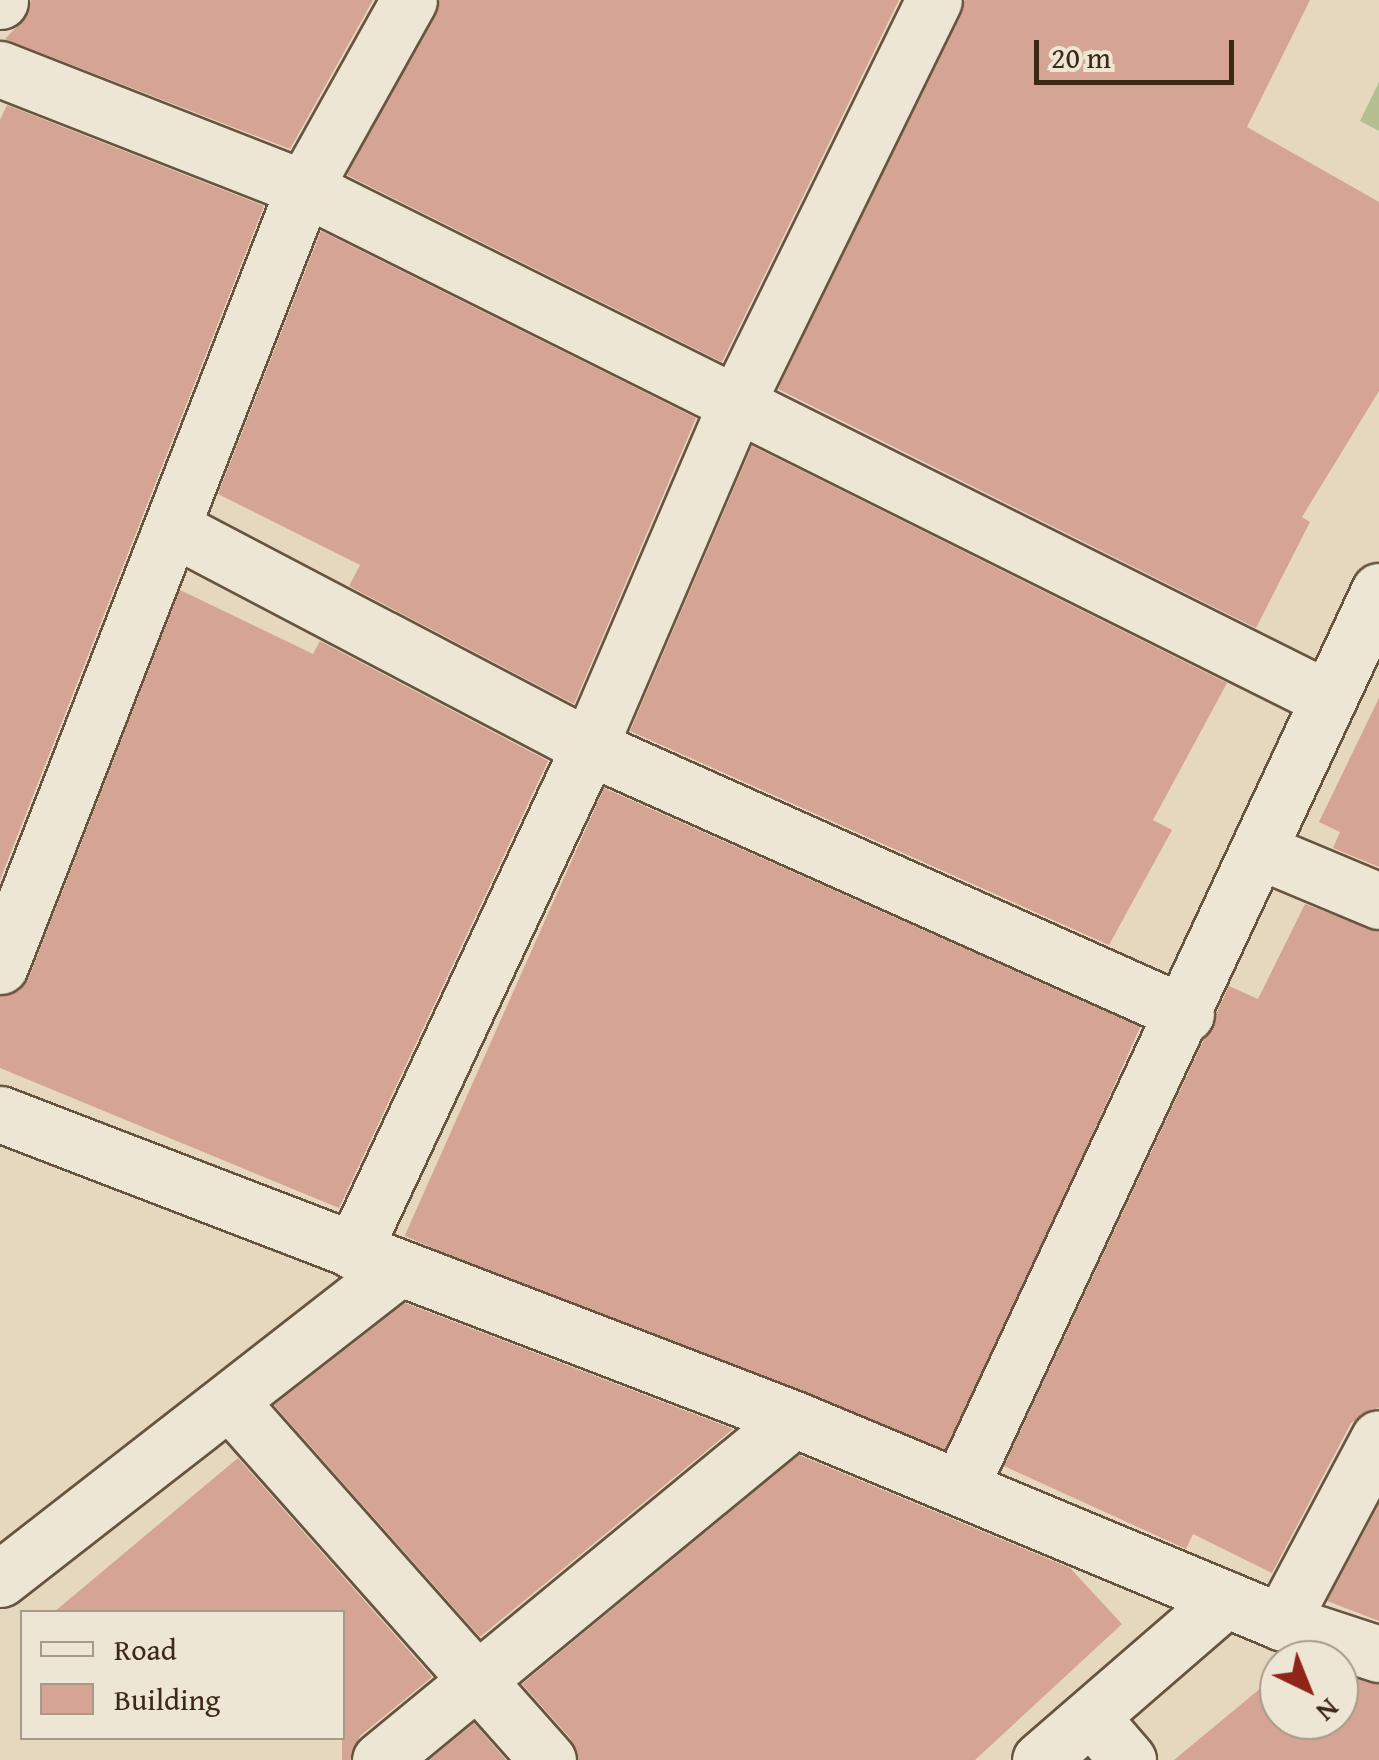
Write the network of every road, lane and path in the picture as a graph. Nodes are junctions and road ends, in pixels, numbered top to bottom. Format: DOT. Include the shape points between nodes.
graph roads {
  1 [pos="409,0"];
  2 [pos="934,0"];
  3 [pos="0,69"];
  4 [pos="304,188"];
  5 [pos="738,400"];
  6 [pos="176,530"];
  7 [pos="1379,591"];
  8 [pos="1329,699"];
  9 [pos="589,747"];
  10 [pos="1262,852"];
  11 [pos="1379,901"];
  12 [pos="0,966"];
  13 [pos="1186,1014"];
  14 [pos="0,1114"];
  15 [pos="376,1260"];
  16 [pos="230,1402"];
  17 [pos="794,1419"];
  18 [pos="1379,1438"];
  19 [pos="961,1485"];
  20 [pos="0,1579"];
  21 [pos="1226,1599"];
  22 [pos="1282,1622"];
  23 [pos="1379,1654"];
  24 [pos="481,1682"];
  25 [pos="1091,1717"];
  26 [pos="380,1760"];
  27 [pos="548,1760"];
  28 [pos="1040,1760"];
  29 [pos="1128,1760"];
  1 -- 4 [label="street"];
  2 -- 5 [label="street"];
  3 -- 4 [label="street"];
  4 -- 5 [label="street"];
  4 -- 6 [label="street"];
  5 -- 8 [label="street"];
  5 -- 9 [label="street"];
  6 -- 9 [label="street"];
  6 -- 12 [label="street"];
  7 -- 8 [label="street"];
  8 -- 10 [label="street"];
  9 -- 13 [label="street"];
  9 -- 15 [label="street"];
  10 -- 11 [label="street"];
  10 -- 13 [label="street"];
  13 -- 19 [label="street"];
  14 -- 15 [label="street"];
  15 -- 16 [label="street"];
  15 -- 17 [label="street"];
  16 -- 20 [label="street"];
  16 -- 24 [label="street"];
  17 -- 19 [label="street"];
  17 -- 24 [label="street"];
  18 -- 22 [label="street"];
  19 -- 21 [label="street"];
  21 -- 22 [label="street"];
  21 -- 25 [label="street"];
  22 -- 23 [label="street"];
  24 -- 26 [label="street"];
  24 -- 27 [label="street"];
  25 -- 28 [label="street"];
  25 -- 29 [label="street"];
}
